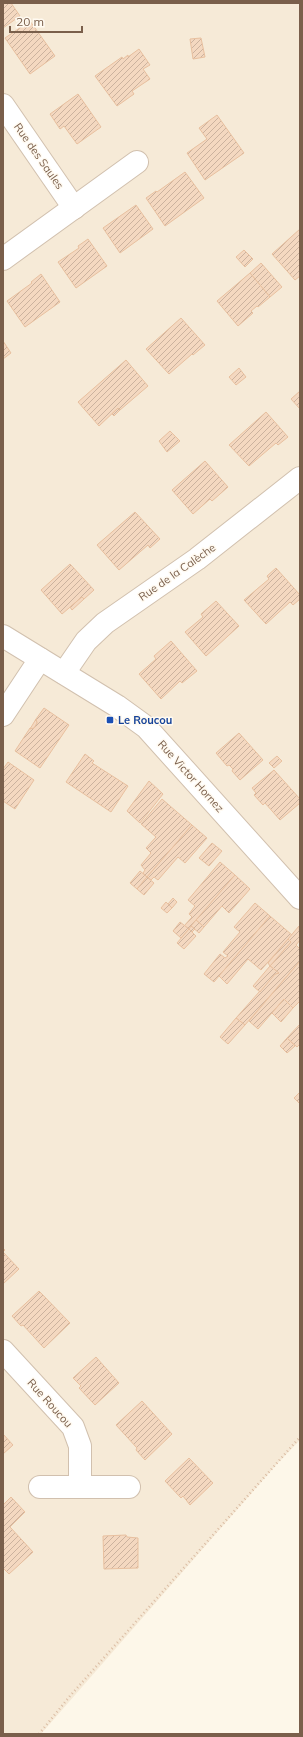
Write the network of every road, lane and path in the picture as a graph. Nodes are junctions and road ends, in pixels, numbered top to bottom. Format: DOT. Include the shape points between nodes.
graph roads {
  1 [pos="3,105"];
  2 [pos="136,162"];
  3 [pos="74,208"];
  4 [pos="3,259"];
  5 [pos="300,478"];
  6 [pos="3,636"];
  7 [pos="40,659"];
  8 [pos="64,673"];
  9 [pos="3,714"];
  10 [pos="300,898"];
  11 [pos="3,1351"];
  12 [pos="300,1437"];
  13 [pos="80,1487"];
  14 [pos="129,1487"];
  15 [pos="40,1488"];
  16 [pos="39,1734"];
  1 -- 3 [label="street, Rue des Saules"];
  2 -- 3 [label="street"];
  3 -- 4 [label="street"];
  5 -- 8 [label="street, Rue de la Calèche" via="197,559 105,623 86,641"];
  6 -- 7 [label="street, Rue Victor Hornez"];
  7 -- 8 [label="street, Rue Victor Hornez"];
  7 -- 9 [label="street"];
  8 -- 10 [label="street, Rue Victor Hornez" via="127,713 154,735"];
  11 -- 13 [label="street, Rue Roucou" via="73,1427 80,1446"];
  12 -- 16 [label="path"];
  13 -- 14 [label="street"];
  13 -- 15 [label="street"];
}
